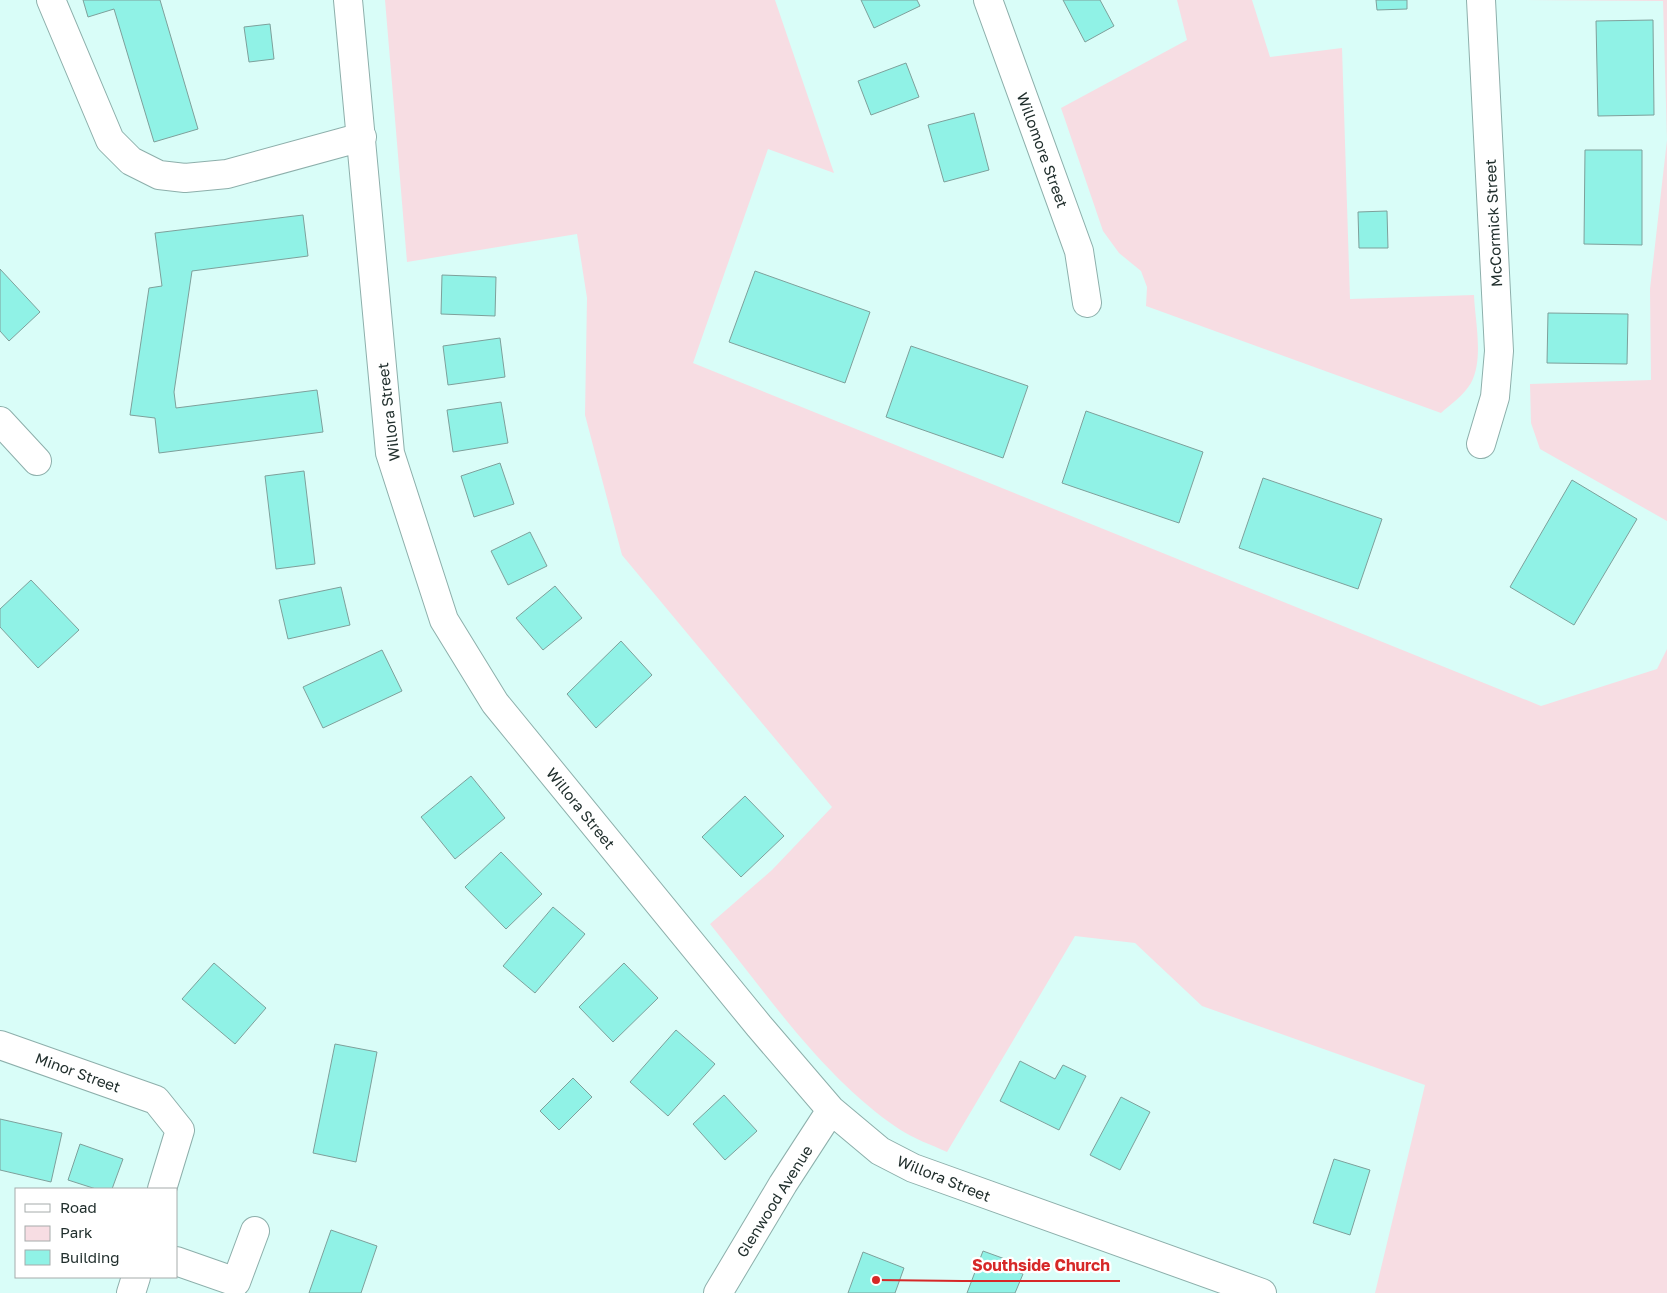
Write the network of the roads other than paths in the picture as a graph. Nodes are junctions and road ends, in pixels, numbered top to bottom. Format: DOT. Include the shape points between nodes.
graph roads {
  1 [pos="51,0"];
  2 [pos="348,0"];
  3 [pos="988,0"];
  4 [pos="1481,0"];
  5 [pos="362,138"];
  6 [pos="1087,304"];
  7 [pos="0,421"];
  8 [pos="1481,444"];
  9 [pos="37,461"];
  10 [pos="0,1045"];
  11 [pos="832,1110"];
  12 [pos="162,1188"];
  13 [pos="255,1231"];
  14 [pos="178,1262"];
  15 [pos="136,1278"];
  16 [pos="234,1288"];
  17 [pos="131,1293"];
  18 [pos="718,1293"];
  19 [pos="1262,1293"];
  1 -- 5 [label="street" via="110,140 131,161 159,175 185,178 227,174"];
  2 -- 5 [label="street, Willora Street"];
  3 -- 6 [label="street, Willomore Street" via="1079,251"];
  4 -- 8 [label="street, McCormick Street" via="1499,352 1496,397"];
  5 -- 11 [label="street, Willora Street" via="390,453 444,620 495,703 753,1019"];
  7 -- 9 [label="street"];
  10 -- 12 [label="street, Minor Street" via="156,1100 180,1130"];
  11 -- 18 [label="street, Glenwood Avenue"];
  11 -- 19 [label="street, Willora Street" via="880,1151 913,1168"];
  13 -- 16 [label="street"];
  14 -- 16 [label="street"];
  15 -- 17 [label="street"];
}
